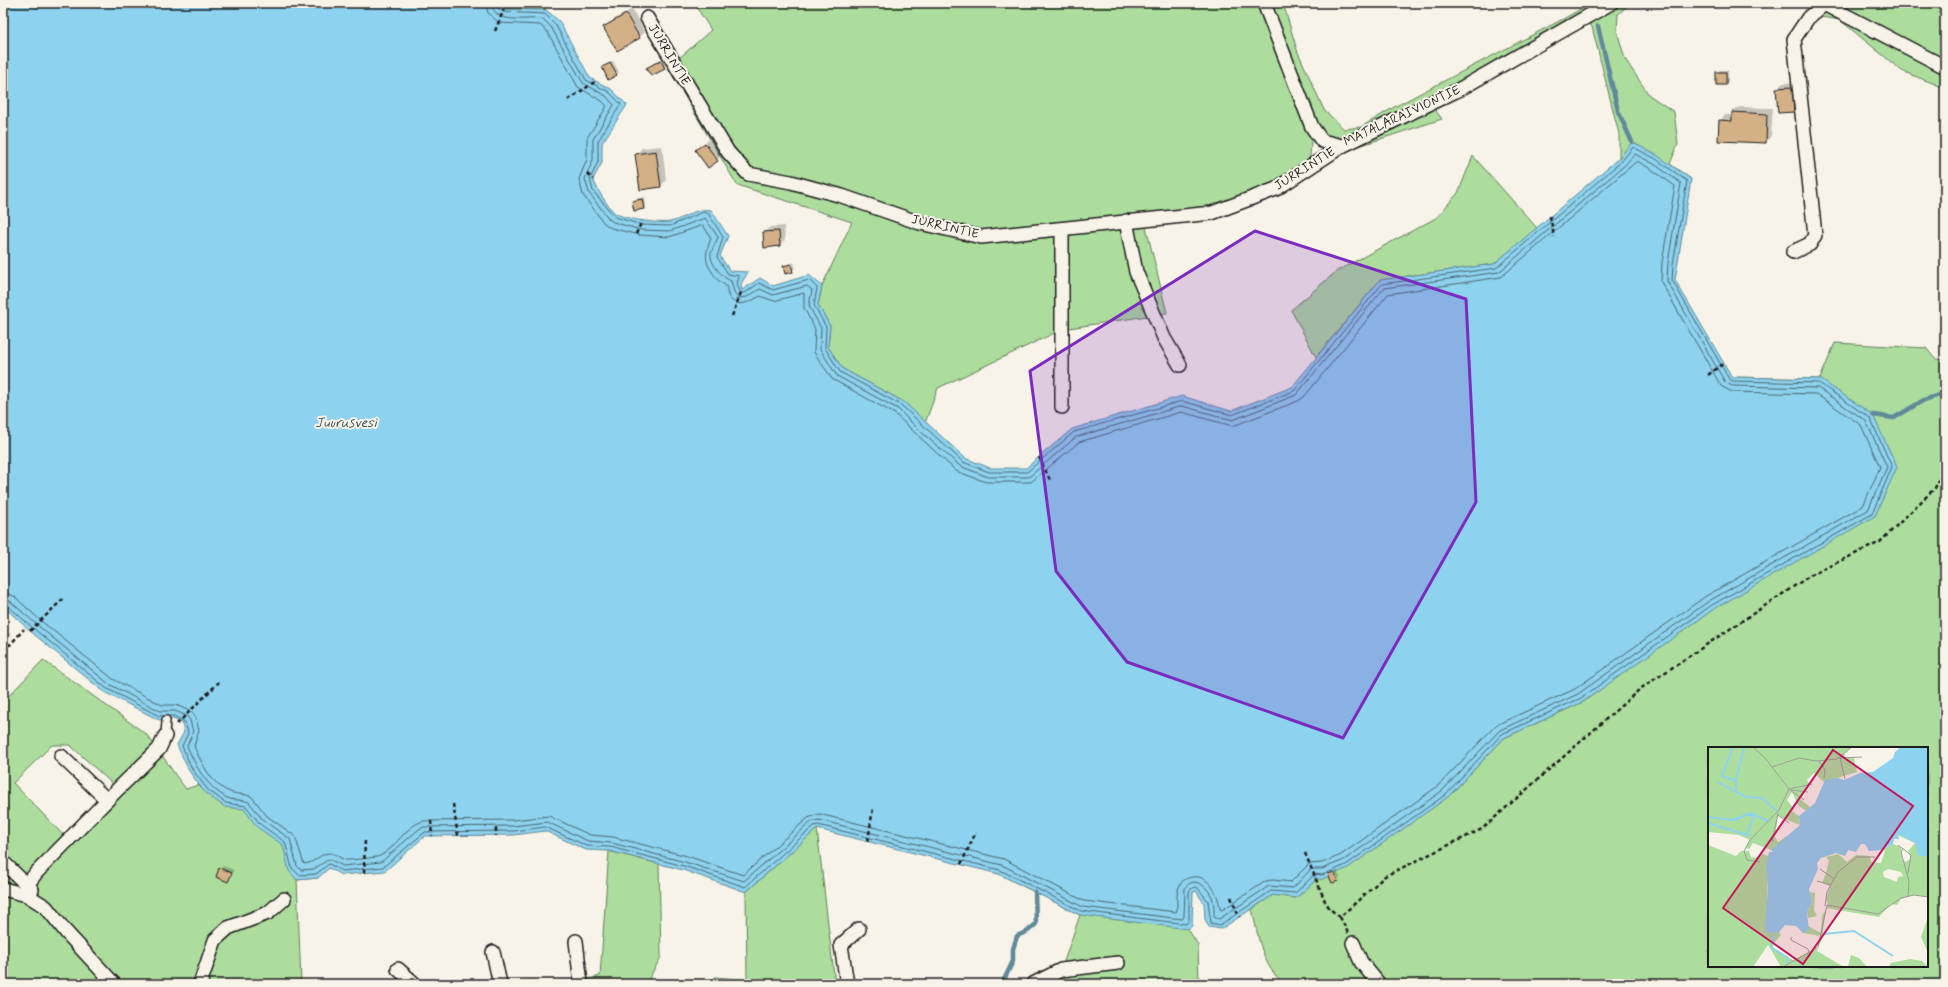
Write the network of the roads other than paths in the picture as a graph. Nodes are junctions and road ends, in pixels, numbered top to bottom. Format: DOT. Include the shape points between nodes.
graph roads {
  1 [pos="1264,3"];
  2 [pos="1611,3"];
  3 [pos="1823,4"];
  4 [pos="647,18"];
  5 [pos="1945,67"];
  6 [pos="1342,146"];
  7 [pos="1126,221"];
  8 [pos="1062,229"];
  9 [pos="1793,252"];
  10 [pos="1180,365"];
  11 [pos="1062,407"];
  12 [pos="166,720"];
  13 [pos="165,736"];
  14 [pos="61,756"];
  15 [pos="107,800"];
  16 [pos="3,862"];
  17 [pos="27,885"];
  18 [pos="3,889"];
  19 [pos="284,899"];
  20 [pos="46,907"];
  21 [pos="859,929"];
  22 [pos="576,940"];
  23 [pos="1353,943"];
  24 [pos="493,952"];
  25 [pos="1118,963"];
  26 [pos="398,969"];
  27 [pos="114,984"];
  28 [pos="200,984"];
  29 [pos="416,984"];
  30 [pos="500,984"];
  31 [pos="581,984"];
  32 [pos="847,984"];
  33 [pos="1034,984"];
  34 [pos="1380,984"];
  1 -- 6 [label="street, MATALARAIVIONTIE" via="1312,127 1322,141"];
  2 -- 6 [label="street, MATALARAIVIONTIE" via="1460,89"];
  3 -- 5 [label="street"];
  3 -- 9 [label="street" via="1808,18 1794,39 1815,235 1810,244"];
  4 -- 8 [label="street, JURRINTIE" via="728,152 748,174 791,182 842,196 920,223 981,237"];
  6 -- 7 [label="street, JURRINTIE" via="1276,189 1212,213"];
  7 -- 8 [label="street, JURRINTIE"];
  7 -- 10 [label="street" via="1136,272 1164,338"];
  8 -- 11 [label="street"];
  12 -- 13 [label="lane"];
  13 -- 15 [label="street" via="159,749"];
  14 -- 15 [label="street"];
  15 -- 17 [label="street"];
  16 -- 17 [label="street"];
  17 -- 20 [label="street"];
  18 -- 20 [label="street" via="27,895"];
  19 -- 28 [label="street" via="268,913 228,928 215,940"];
  20 -- 27 [label="street"];
  21 -- 32 [label="street" via="840,944"];
  22 -- 31 [label="street"];
  23 -- 34 [label="street" via="1361,962"];
  24 -- 30 [label="street"];
  25 -- 33 [label="street" via="1061,970"];
  26 -- 29 [label="street"];
}
